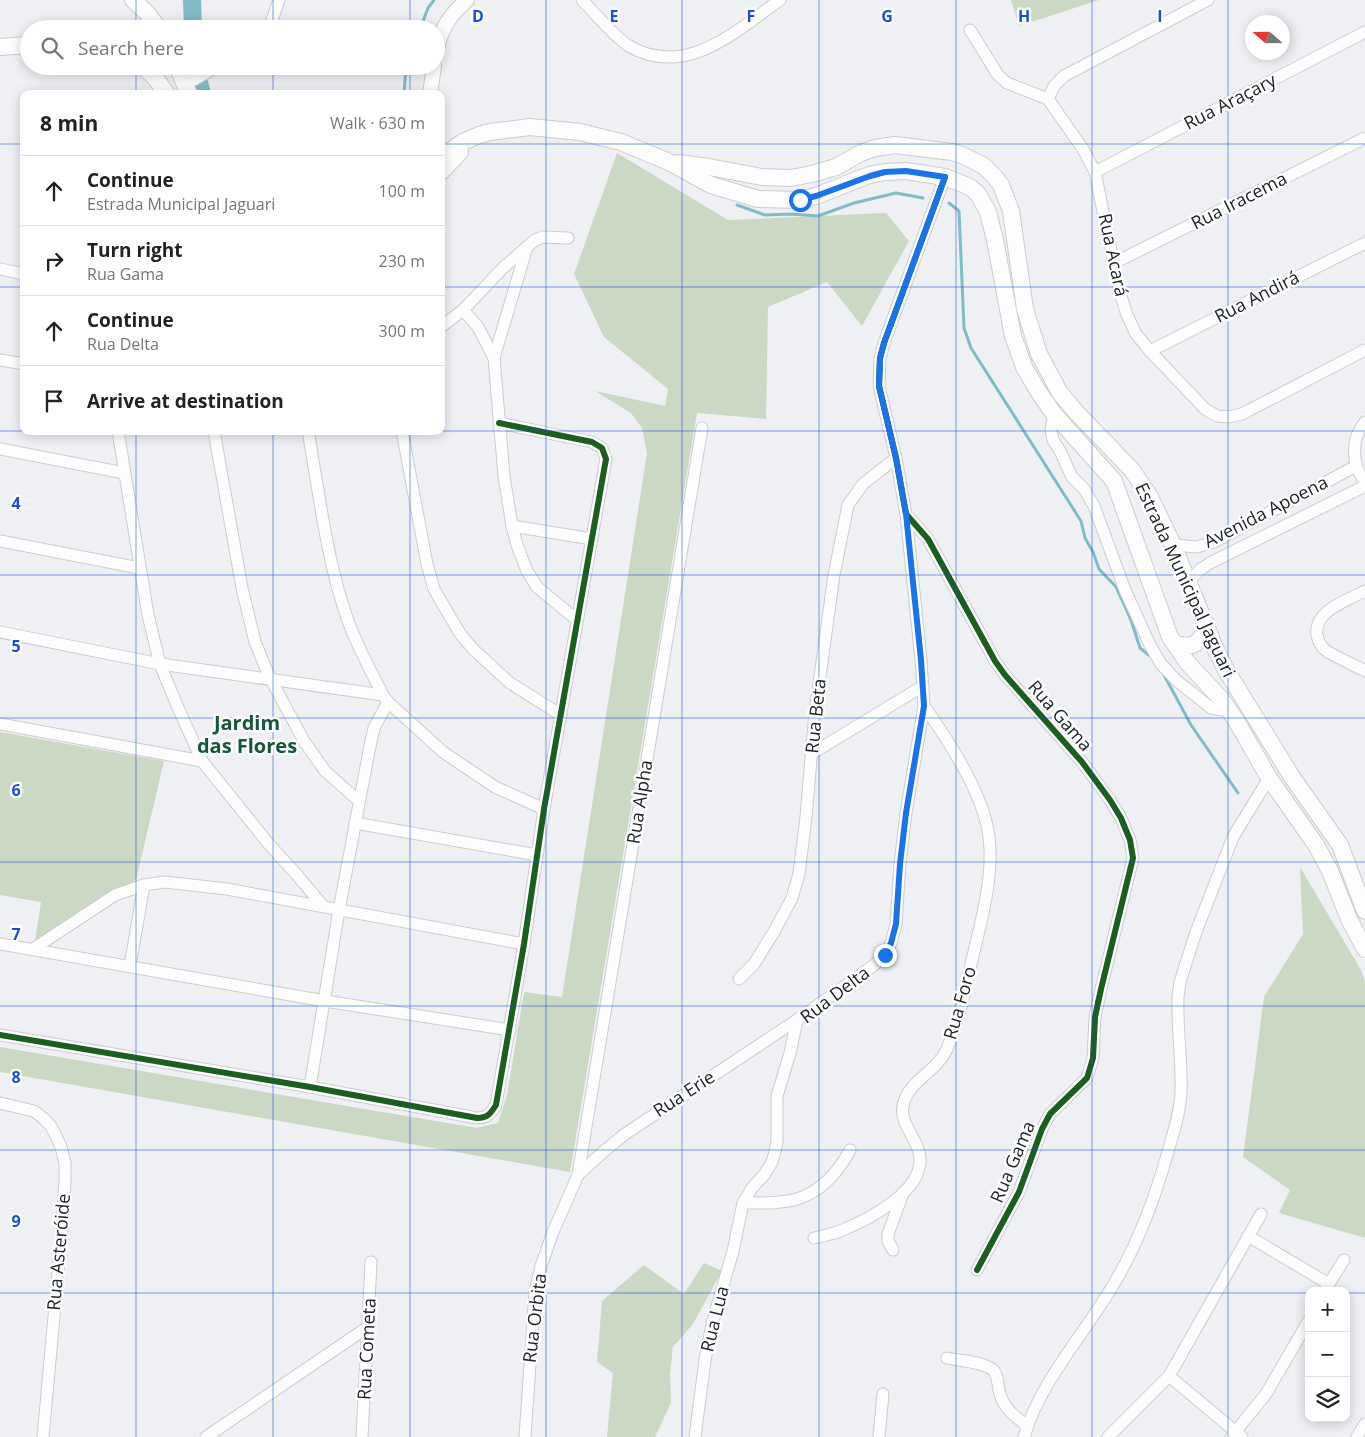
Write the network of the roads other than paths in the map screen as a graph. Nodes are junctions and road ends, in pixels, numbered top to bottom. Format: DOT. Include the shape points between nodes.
graph roads {
  1 [pos="133,0"];
  2 [pos="468,0"];
  3 [pos="582,0"];
  4 [pos="780,0"];
  5 [pos="1208,0"];
  6 [pos="278,1"];
  7 [pos="152,20"];
  8 [pos="272,20"];
  9 [pos="445,26"];
  10 [pos="970,30"];
  11 [pos="1365,32"];
  12 [pos="20,46"];
  13 [pos="0,47"];
  14 [pos="153,75"];
  15 [pos="182,75"];
  16 [pos="203,75"];
  17 [pos="433,75"];
  18 [pos="189,86"];
  19 [pos="164,90"];
  20 [pos="431,90"];
  21 [pos="1048,99"];
  22 [pos="1365,138"];
  23 [pos="471,139"];
  24 [pos="445,140"];
  25 [pos="909,147"];
  26 [pos="445,155"];
  27 [pos="669,162"];
  28 [pos="984,166"];
  29 [pos="445,168"];
  30 [pos="906,171"];
  31 [pos="1095,172"];
  32 [pos="945,177"];
  33 [pos="970,187"];
  34 [pos="568,238"];
  35 [pos="1365,243"];
  36 [pos="527,247"];
  37 [pos="1114,264"];
  38 [pos="0,270"];
  39 [pos="20,273"];
  40 [pos="462,310"];
  41 [pos="445,325"];
  42 [pos="1365,350"];
  43 [pos="1150,351"];
  44 [pos="494,358"];
  45 [pos="0,360"];
  46 [pos="20,363"];
  47 [pos="1054,414"];
  48 [pos="1365,422"];
  49 [pos="499,423"];
  50 [pos="702,428"];
  51 [pos="119,435"];
  52 [pos="215,435"];
  53 [pos="309,435"];
  54 [pos="403,435"];
  55 [pos="0,449"];
  56 [pos="896,458"];
  57 [pos="1356,466"];
  58 [pos="124,473"];
  59 [pos="1365,484"];
  60 [pos="1150,497"];
  61 [pos="1126,509"];
  62 [pos="906,514"];
  63 [pos="512,526"];
  64 [pos="592,539"];
  65 [pos="0,541"];
  66 [pos="1173,545"];
  67 [pos="139,568"];
  68 [pos="1188,582"];
  69 [pos="1365,591"];
  70 [pos="577,620"];
  71 [pos="1206,626"];
  72 [pos="0,632"];
  73 [pos="1175,644"];
  74 [pos="160,664"];
  75 [pos="1365,671"];
  76 [pos="270,678"];
  77 [pos="923,686"];
  78 [pos="386,698"];
  79 [pos="924,706"];
  80 [pos="1230,711"];
  81 [pos="560,715"];
  82 [pos="0,724"];
  83 [pos="812,754"];
  84 [pos="202,761"];
  85 [pos="1268,778"];
  86 [pos="359,800"];
  87 [pos="544,809"];
  88 [pos="355,823"];
  89 [pos="1334,834"];
  90 [pos="1316,845"];
  91 [pos="537,855"];
  92 [pos="144,885"];
  93 [pos="323,906"];
  94 [pos="339,910"];
  95 [pos="1365,911"];
  96 [pos="0,944"];
  97 [pos="524,944"];
  98 [pos="33,949"];
  99 [pos="1365,949"];
  100 [pos="130,966"];
  101 [pos="739,980"];
  102 [pos="325,1001"];
  103 [pos="797,1020"];
  104 [pos="510,1030"];
  105 [pos="0,1035"];
  106 [pos="310,1087"];
  107 [pos="0,1103"];
  108 [pos="850,1150"];
  109 [pos="578,1175"];
  110 [pos="904,1191"];
  111 [pos="742,1203"];
  112 [pos="1261,1214"];
  113 [pos="1248,1236"];
  114 [pos="814,1238"];
  115 [pos="892,1250"];
  116 [pos="1344,1260"];
  117 [pos="372,1262"];
  118 [pos="977,1270"];
  119 [pos="1325,1287"];
  120 [pos="1328,1287"];
  121 [pos="368,1327"];
  122 [pos="1305,1327"];
  123 [pos="946,1358"];
  124 [pos="1169,1376"];
  125 [pos="883,1394"];
  126 [pos="1365,1424"];
  127 [pos="1025,1431"];
  128 [pos="1237,1435"];
  129 [pos="43,1437"];
  130 [pos="206,1437"];
  131 [pos="362,1437"];
  132 [pos="525,1437"];
  133 [pos="695,1437"];
  134 [pos="879,1437"];
  135 [pos="1108,1437"];
  136 [pos="1357,1437"];
  1 -- 7 [label="main road"];
  2 -- 9 [label="street" via="452,14"];
  3 -- 4 [label="street" via="627,45 663,56 680,56 716,46"];
  5 -- 21 [label="street" via="1064,76"];
  6 -- 8 [label="street"];
  10 -- 21 [label="street" via="998,75 1007,83"];
  11 -- 31 [label="street, Rua Araçary"];
  12 -- 13 [label="main road"];
  14 -- 19 [label="main road"];
  15 -- 18 [label="main road"];
  16 -- 18 [label="street"];
  17 -- 20 [label="street"];
  21 -- 31 [label="street, Rua Acará"];
  22 -- 37 [label="street, Rua Iracema"];
  23 -- 24 [label="main road"];
  23 -- 26 [label="main road"];
  23 -- 27 [label="main road, Estrada Municipal Jaguari" via="508,129 556,128 621,142"];
  23 -- 29 [label="main road"];
  25 -- 27 [label="main road, Estrada Municipal Jaguari" via="875,148 836,167 791,178 762,177"];
  25 -- 28 [label="main road, Estrada Municipal Jaguari" via="952,152"];
  25 -- 30 [label="main road" via="901,158"];
  27 -- 30 [label="main road, Estrada Municipal Jaguari" via="711,185 758,199 800,200 870,176"];
  28 -- 33 [label="main road" via="986,175 982,184"];
  28 -- 60 [label="main road, Estrada Municipal Jaguari" via="1001,185 1012,211 1025,310 1039,354 1060,393 1132,470"];
  30 -- 32 [label="main road, Estrada Municipal Jaguari"];
  31 -- 37 [label="street, Rua Acará"];
  32 -- 33 [label="main road, Estrada Municipal Jaguari"];
  32 -- 56 [label="street" via="880,358 879,386"];
  33 -- 47 [label="main road, Estrada Municipal Jaguari" via="988,212 1013,336 1024,367"];
  34 -- 36 [label="street" via="540,237"];
  35 -- 43 [label="street, Rua Andirá"];
  36 -- 40 [label="street"];
  36 -- 44 [label="street"];
  37 -- 43 [label="street, Rua Acará" via="1127,315 1136,334"];
  38 -- 39 [label="street"];
  40 -- 41 [label="street"];
  40 -- 44 [label="street" via="478,327"];
  42 -- 43 [label="street, Rua Acará" via="1242,414 1228,417 1206,410"];
  44 -- 49 [label="street"];
  45 -- 46 [label="street"];
  47 -- 61 [label="main road, Estrada Municipal Jaguari" via="1111,476"];
  47 -- 80 [label="street" via="1053,440 1072,477 1094,506 1125,590 1161,664 1211,708"];
  48 -- 57 [label="street" via="1356,438"];
  49 -- 63 [label="street"];
  49 -- 64 [label="street" via="578,438 602,448 606,459"];
  50 -- 109 [label="street, Rua Alpha"];
  51 -- 58 [label="street"];
  52 -- 76 [label="street" via="248,618"];
  53 -- 78 [label="street" via="336,582 357,642"];
  54 -- 81 [label="street" via="427,564 434,589 448,615 474,650 510,683"];
  55 -- 58 [label="street"];
  56 -- 62 [label="street"];
  56 -- 83 [label="street, Rua Beta" via="863,484 848,505 834,575"];
  57 -- 59 [label="street"];
  57 -- 66 [label="street, Avenida Apoena" via="1206,546"];
  58 -- 67 [label="street"];
  59 -- 68 [label="street, Avenida Apoena" via="1210,563"];
  60 -- 61 [label="main road" via="1133,498"];
  60 -- 66 [label="main road, Estrada Municipal Jaguari"];
  61 -- 73 [label="main road, Estrada Municipal Jaguari"];
  62 -- 77 [label="street, Rua Delta"];
  62 -- 118 [label="street, Rua Gama" via="928,539 995,661 1082,762 1110,800 1130,840 1133,858 1100,989 1093,1058 1087,1078 1050,1114 1019,1192"];
  63 -- 64 [label="street"];
  63 -- 70 [label="street" via="527,571 537,587"];
  64 -- 70 [label="street"];
  65 -- 67 [label="street"];
  66 -- 68 [label="main road, Estrada Municipal Jaguari"];
  67 -- 74 [label="street"];
  68 -- 71 [label="main road, Estrada Municipal Jaguari"];
  69 -- 75 [label="street" via="1325,613 1316,632 1324,649"];
  70 -- 81 [label="street"];
  71 -- 73 [label="main road" via="1197,642 1187,646"];
  71 -- 89 [label="main road, Estrada Municipal Jaguari" via="1226,670 1292,777"];
  72 -- 74 [label="street"];
  73 -- 80 [label="main road, Estrada Municipal Jaguari"];
  74 -- 76 [label="street"];
  74 -- 84 [label="street"];
  76 -- 78 [label="street"];
  76 -- 86 [label="street" via="304,741 325,770"];
  77 -- 79 [label="street, Rua Delta"];
  77 -- 83 [label="street"];
  78 -- 86 [label="street" via="374,728"];
  78 -- 87 [label="street" via="443,752 496,787"];
  79 -- 103 [label="street, Rua Delta" via="906,813 896,924 891,943 885,955 873,966"];
  79 -- 110 [label="street, Rua Foro" via="953,748 972,787 986,821 990,861 977,937 952,1037 945,1053 914,1086 903,1104 904,1122 920,1160 918,1172"];
  80 -- 85 [label="main road, Estrada Municipal Jaguari"];
  81 -- 87 [label="street"];
  82 -- 84 [label="street"];
  83 -- 101 [label="street, Rua Beta" via="799,874 792,898 776,930 754,964"];
  84 -- 93 [label="street"];
  85 -- 90 [label="main road, Estrada Municipal Jaguari"];
  85 -- 127 [label="street" via="1233,837 1180,982 1179,1112 1150,1209 1112,1288 1048,1386"];
  86 -- 88 [label="street"];
  87 -- 91 [label="street"];
  88 -- 91 [label="street"];
  88 -- 94 [label="street"];
  89 -- 90 [label="main road"];
  89 -- 95 [label="main road, Estrada Municipal Jaguari"];
  90 -- 99 [label="main road, Estrada Municipal Jaguari"];
  91 -- 97 [label="street"];
  92 -- 93 [label="street" via="165,882 227,889"];
  92 -- 98 [label="street" via="116,895"];
  92 -- 100 [label="street"];
  93 -- 94 [label="street"];
  94 -- 97 [label="street"];
  94 -- 102 [label="street"];
  96 -- 98 [label="street"];
  97 -- 104 [label="street"];
  98 -- 100 [label="street"];
  100 -- 102 [label="street"];
  102 -- 104 [label="street"];
  102 -- 106 [label="street"];
  103 -- 109 [label="street, Rua Erie" via="632,1130"];
  103 -- 111 [label="street, Rua Delta" via="776,1096 777,1141 773,1157 764,1175"];
  104 -- 106 [label="street" via="496,1105 484,1118"];
  105 -- 106 [label="street"];
  107 -- 129 [label="street, Rua Asteróide" via="34,1111 43,1118 56,1136 65,1163"];
  108 -- 111 [label="street" via="841,1166 812,1192 797,1199"];
  109 -- 132 [label="street, Rua Orbita" via="553,1232 535,1292"];
  110 -- 114 [label="street, Rua Foro" via="865,1218 838,1232"];
  110 -- 115 [label="street" via="888,1234"];
  111 -- 133 [label="street, Rua Lua" via="733,1251 706,1351"];
  112 -- 113 [label="street"];
  113 -- 119 [label="street"];
  113 -- 124 [label="street"];
  116 -- 120 [label="street"];
  117 -- 121 [label="street, Rua Cometa"];
  121 -- 130 [label="street"];
  121 -- 131 [label="street, Rua Cometa"];
  122 -- 128 [label="street" via="1266,1394"];
  123 -- 127 [label="street" via="994,1370 1006,1406"];
  124 -- 128 [label="street"];
  124 -- 135 [label="street"];
  125 -- 134 [label="street"];
  126 -- 136 [label="street"];
}
